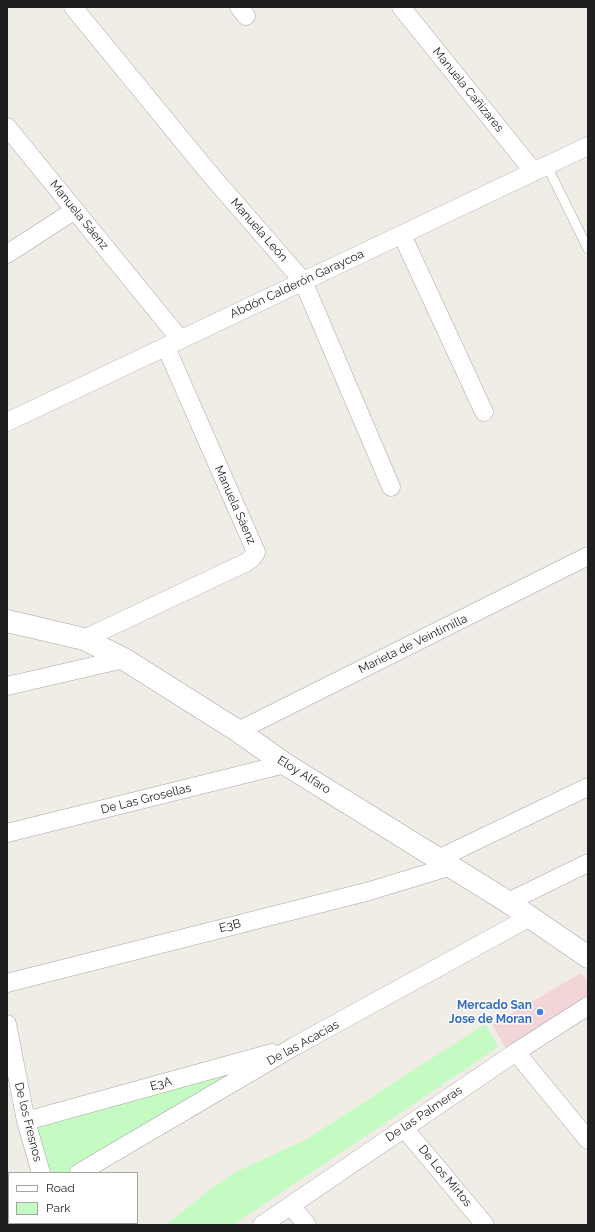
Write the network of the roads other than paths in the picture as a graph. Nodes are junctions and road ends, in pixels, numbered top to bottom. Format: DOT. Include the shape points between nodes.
graph roads {
  1 [pos="73,7"];
  2 [pos="401,7"];
  3 [pos="7,127"];
  4 [pos="588,146"];
  5 [pos="540,169"];
  6 [pos="76,210"];
  7 [pos="402,235"];
  8 [pos="588,250"];
  9 [pos="7,254"];
  10 [pos="303,281"];
  11 [pos="173,343"];
  12 [pos="484,412"];
  13 [pos="7,422"];
  14 [pos="391,487"];
  15 [pos="588,556"];
  16 [pos="7,621"];
  17 [pos="84,639"];
  18 [pos="124,659"];
  19 [pos="7,686"];
  20 [pos="238,730"];
  21 [pos="285,764"];
  22 [pos="588,787"];
  23 [pos="7,833"];
  24 [pos="446,862"];
  25 [pos="588,863"];
  26 [pos="508,902"];
  27 [pos="530,917"];
  28 [pos="588,957"];
  29 [pos="7,983"];
  30 [pos="588,1006"];
  31 [pos="7,1024"];
  32 [pos="295,1046"];
  33 [pos="516,1052"];
  34 [pos="26,1121"];
  35 [pos="404,1128"];
  36 [pos="588,1140"];
  37 [pos="41,1172"];
  38 [pos="81,1172"];
  39 [pos="291,1206"];
  40 [pos="262,1225"];
  41 [pos="307,1225"];
  42 [pos="485,1225"];
  1 -- 10 [label="street, Manuela León"];
  2 -- 5 [label="street, Manuela Cañizares"];
  3 -- 6 [label="street, Manuela Sáenz"];
  4 -- 5 [label="street, Abdón Calderón Garaycoa"];
  5 -- 7 [label="street, Abdón Calderón Garaycoa"];
  5 -- 8 [label="lane"];
  6 -- 9 [label="street"];
  6 -- 11 [label="street, Manuela Sáenz"];
  7 -- 10 [label="street, Abdón Calderón Garaycoa"];
  7 -- 12 [label="street"];
  10 -- 11 [label="street, Abdón Calderón Garaycoa"];
  10 -- 14 [label="street, Manuela León"];
  11 -- 13 [label="street, Abdón Calderón Garaycoa"];
  11 -- 17 [label="street, Manuela Sáenz" via="256,552 247,562"];
  15 -- 20 [label="street, Marieta de Veintimilla"];
  16 -- 17 [label="street, Eloy Alfaro"];
  17 -- 18 [label="street, Eloy Alfaro"];
  18 -- 19 [label="street"];
  18 -- 20 [label="street, Eloy Alfaro"];
  20 -- 21 [label="street, Eloy Alfaro"];
  21 -- 23 [label="street, De Las Grosellas"];
  21 -- 24 [label="street, Eloy Alfaro"];
  22 -- 24 [label="street, E3B"];
  24 -- 26 [label="street, Eloy Alfaro"];
  24 -- 29 [label="street, E3B" via="358,894"];
  25 -- 26 [label="street"];
  26 -- 27 [label="street, Eloy Alfaro"];
  27 -- 28 [label="street, Eloy Alfaro"];
  27 -- 32 [label="street, De las Acacias"];
  30 -- 33 [label="street, De las Palmeras"];
  31 -- 34 [label="street, De los Fresnos"];
  32 -- 34 [label="street, E3A"];
  32 -- 38 [label="street, De las Acacias"];
  33 -- 35 [label="street, De las Palmeras"];
  33 -- 36 [label="street"];
  34 -- 37 [label="street, De los Fresnos"];
  35 -- 39 [label="street, De las Palmeras"];
  35 -- 42 [label="street, De Los Mirtos"];
  39 -- 40 [label="street, De las Palmeras"];
  39 -- 41 [label="street"];
}
